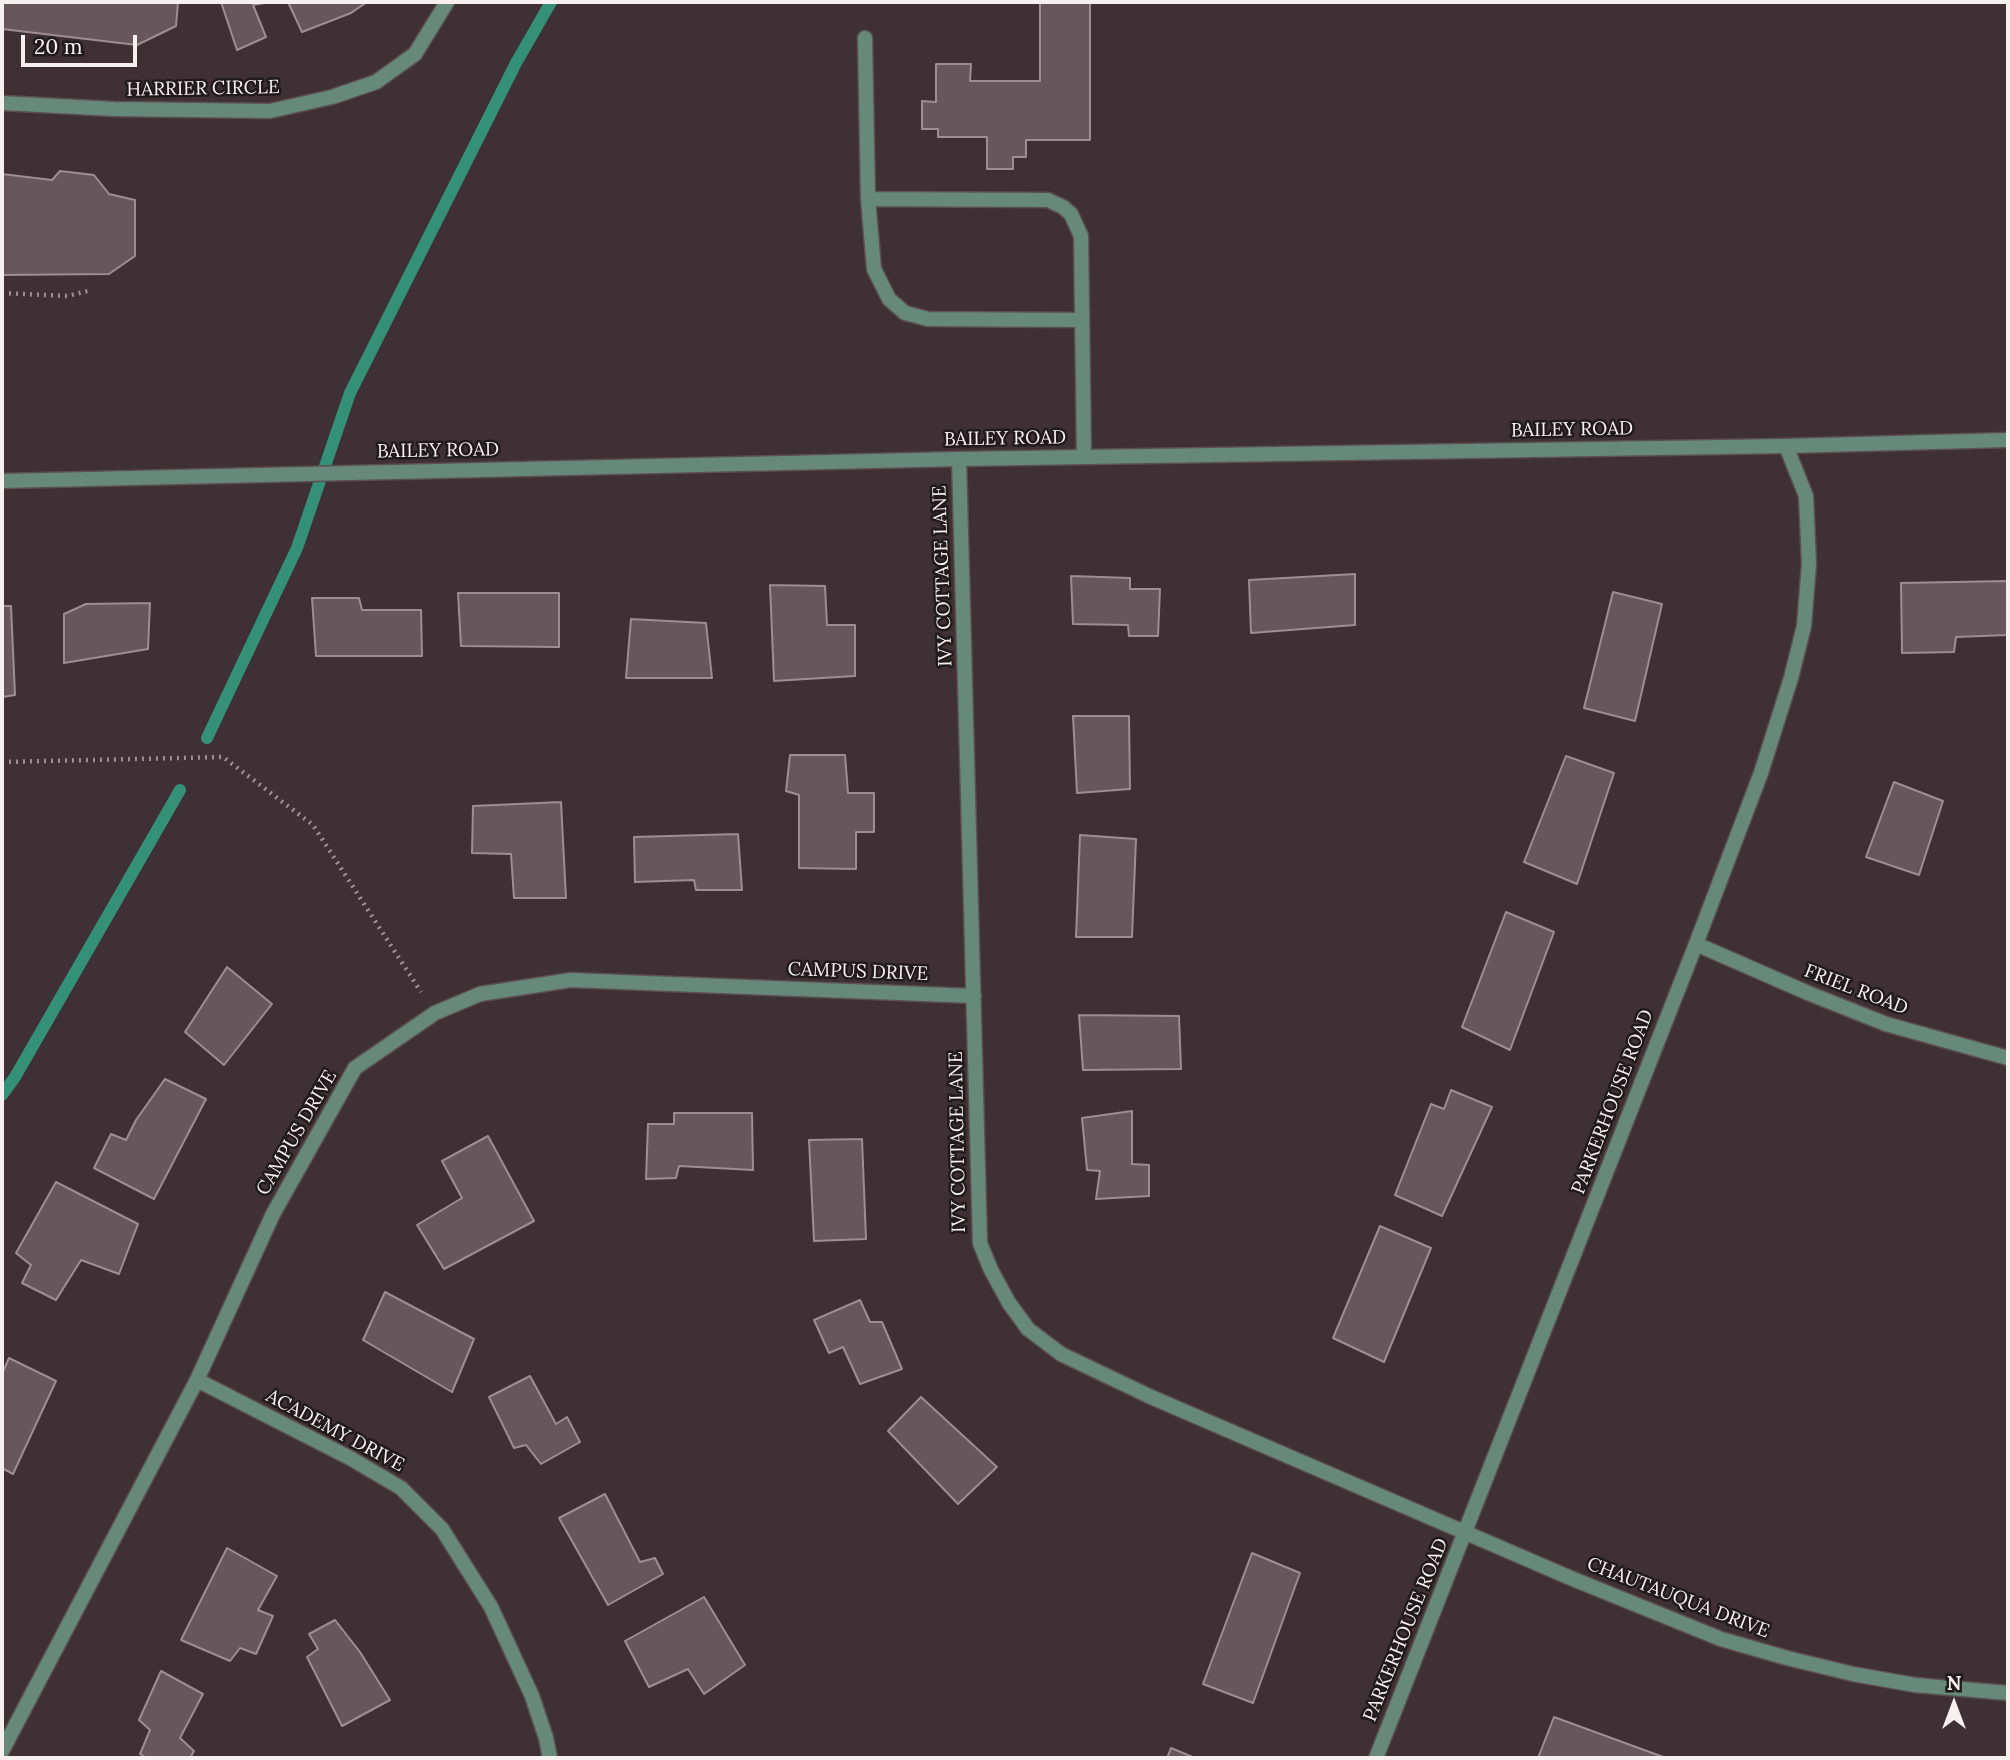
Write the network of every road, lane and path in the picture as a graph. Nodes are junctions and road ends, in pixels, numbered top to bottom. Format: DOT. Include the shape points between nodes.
graph roads {
  1 [pos="447,2"];
  2 [pos="865,38"];
  3 [pos="2,103"];
  4 [pos="868,199"];
  5 [pos="92,290"];
  6 [pos="2,293"];
  7 [pos="1082,320"];
  8 [pos="2008,440"];
  9 [pos="1786,446"];
  10 [pos="1084,457"];
  11 [pos="959,459"];
  12 [pos="2,481"];
  13 [pos="2,762"];
  14 [pos="1696,944"];
  15 [pos="974,996"];
  16 [pos="435,1013"];
  17 [pos="2008,1058"];
  18 [pos="197,1380"];
  19 [pos="1465,1532"];
  20 [pos="2008,1693"];
  21 [pos="2,1751"];
  22 [pos="550,1758"];
  23 [pos="1376,1758"];
  1 -- 3 [label="street, HARRIER CIRCLE" via="415,54 376,82 332,97 270,111"];
  2 -- 4 [label="street"];
  4 -- 7 [label="street" via="874,269 889,299 905,313 928,319"];
  4 -- 7 [label="street" via="1048,200 1063,206 1081,236"];
  5 -- 6 [label="path" via="67,296"];
  7 -- 10 [label="street"];
  8 -- 9 [label="street, BAILEY ROAD"];
  9 -- 10 [label="street, BAILEY ROAD"];
  9 -- 14 [label="street, PARKERHOUSE ROAD" via="1806,496 1809,564 1804,626 1761,773"];
  10 -- 11 [label="street, BAILEY ROAD"];
  11 -- 12 [label="street, BAILEY ROAD"];
  11 -- 15 [label="street, IVY COTTAGE LANE"];
  13 -- 16 [label="path" via="223,758 313,825"];
  14 -- 17 [label="street, FRIEL ROAD" via="1886,1024"];
  14 -- 19 [label="street, PARKERHOUSE ROAD"];
  15 -- 16 [label="street, CAMPUS DRIVE" via="571,980 480,994"];
  15 -- 19 [label="street, IVY COTTAGE LANE" via="980,1243 1003,1292 1028,1329 1060,1354 1093,1370"];
  16 -- 18 [label="street, CAMPUS DRIVE" via="355,1068 273,1214"];
  18 -- 21 [label="street, CAMPUS DRIVE"];
  18 -- 22 [label="street, ACADEMY DRIVE" via="401,1488 442,1529 491,1607 532,1696"];
  19 -- 20 [label="street, CHAUTAUQUA DRIVE" via="1721,1639 1853,1674"];
  19 -- 23 [label="street, PARKERHOUSE ROAD"];
}
